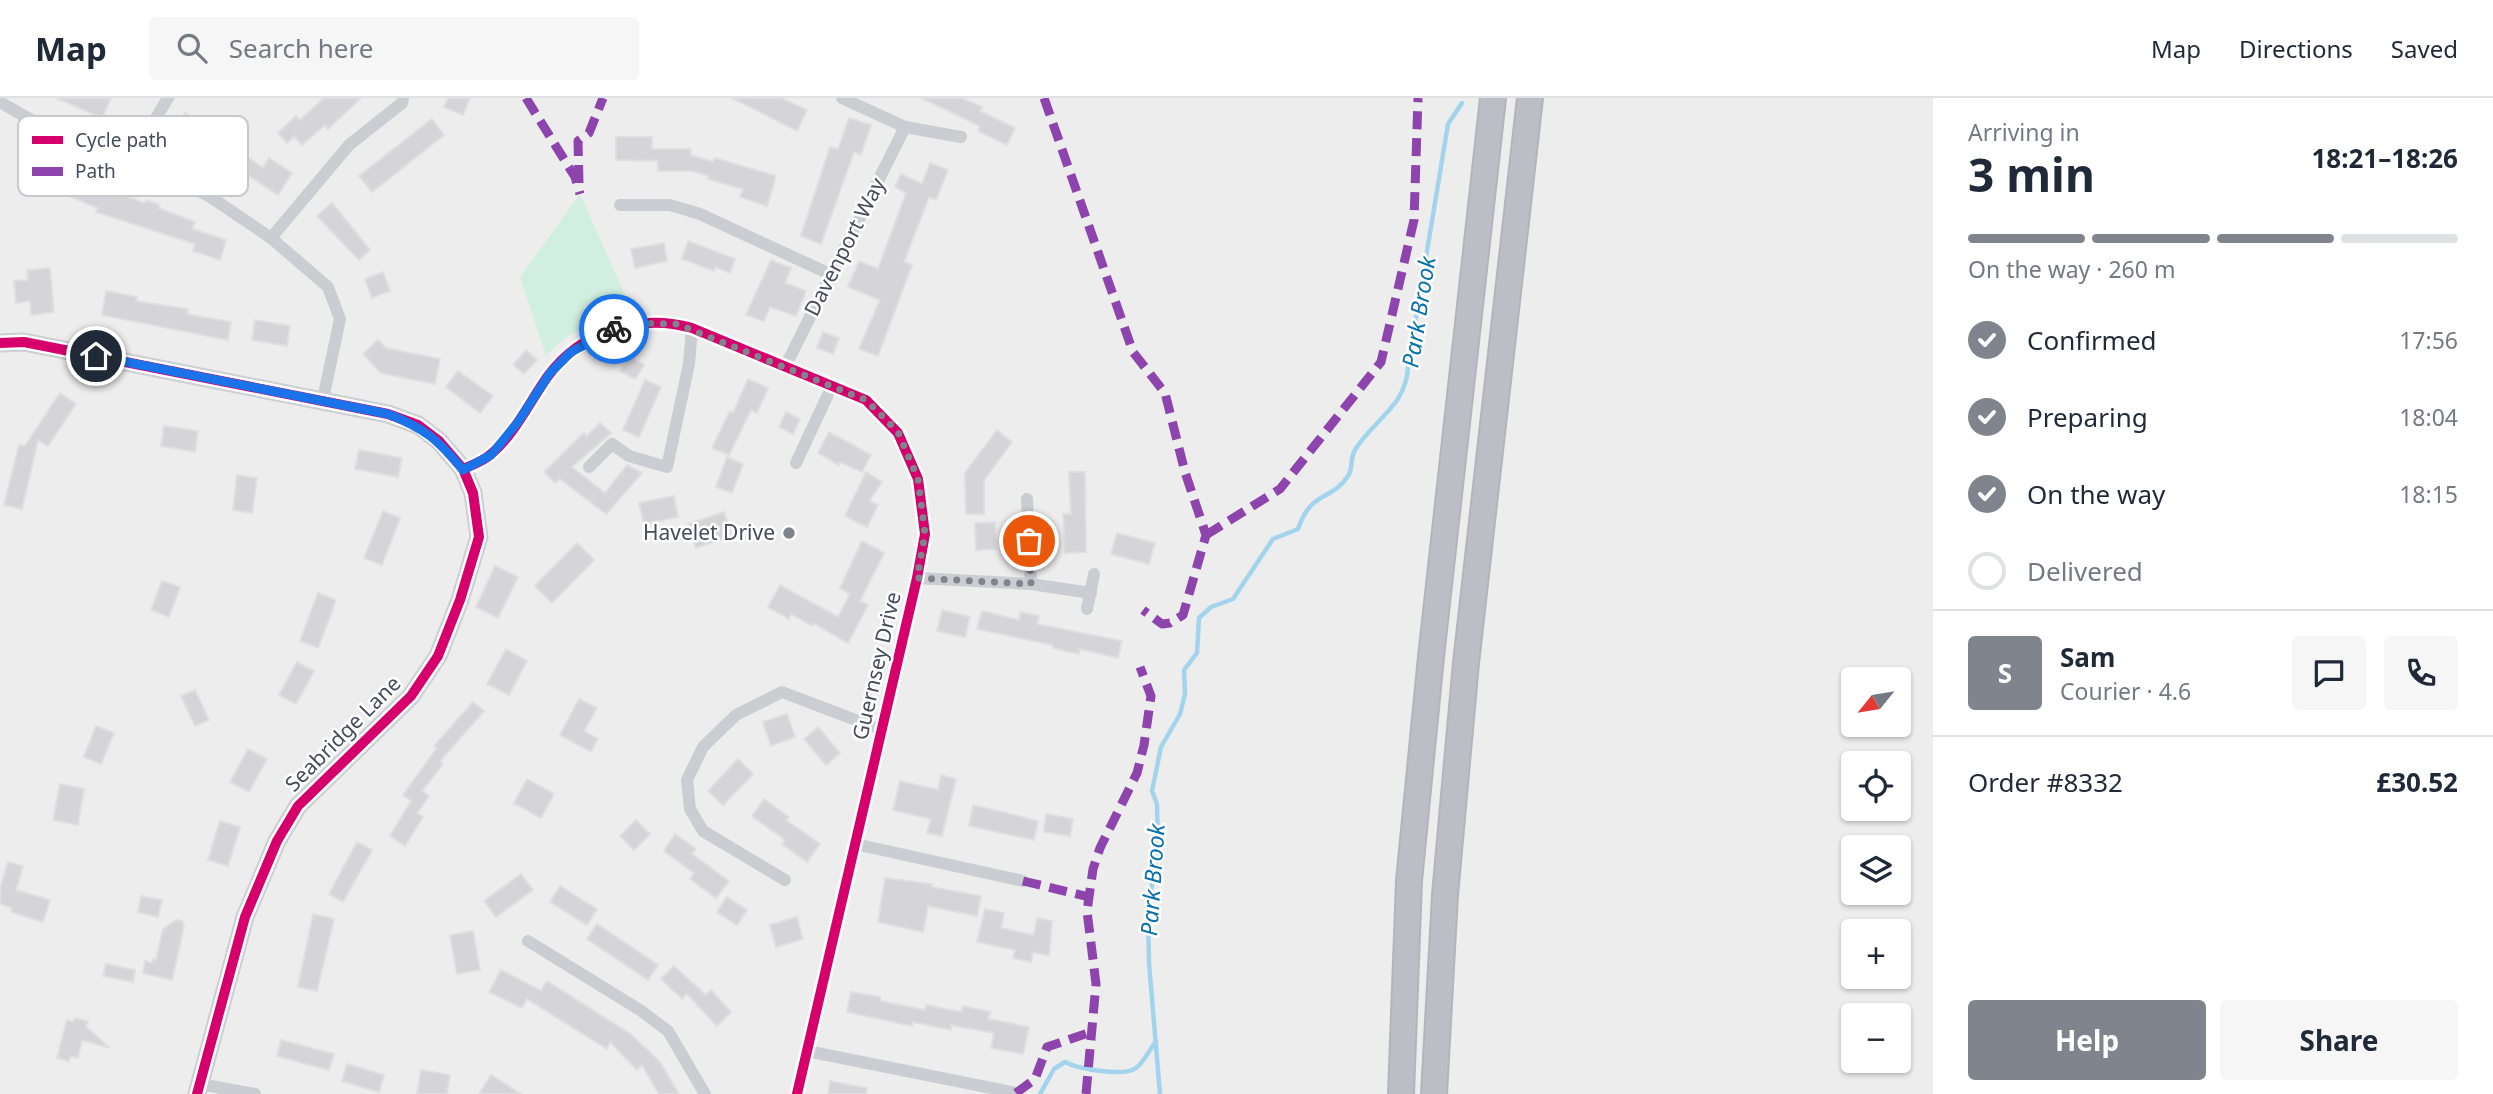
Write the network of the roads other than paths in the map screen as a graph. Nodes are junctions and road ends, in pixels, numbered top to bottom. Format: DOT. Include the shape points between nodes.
graph roads {
  1 [pos="168,98"];
  2 [pos="403,98"];
  3 [pos="842,98"];
  4 [pos="1493,98"];
  5 [pos="1530,98"];
  6 [pos="0,102"];
  7 [pos="24,116"];
  8 [pos="157,116"];
  9 [pos="905,127"];
  10 [pos="961,137"];
  11 [pos="209,196"];
  12 [pos="620,205"];
  13 [pos="271,238"];
  14 [pos="832,275"];
  15 [pos="692,328"];
  16 [pos="0,343"];
  17 [pos="785,367"];
  18 [pos="832,386"];
  19 [pos="323,399"];
  20 [pos="796,463"];
  21 [pos="589,467"];
  22 [pos="463,470"];
  23 [pos="1027,499"];
  24 [pos="1094,574"];
  25 [pos="917,578"];
  26 [pos="1031,584"];
  27 [pos="1091,593"];
  28 [pos="1087,610"];
  29 [pos="882,730"];
  30 [pos="855,844"];
  31 [pos="785,880"];
  32 [pos="1023,881"];
  33 [pos="528,941"];
  34 [pos="807,1051"];
  35 [pos="198,1089"];
  36 [pos="1016,1093"];
  37 [pos="254,1094"];
  38 [pos="705,1094"];
  39 [pos="797,1094"];
  40 [pos="1401,1094"];
  41 [pos="1434,1094"];
  1 -- 8 [label="street"];
  2 -- 13 [label="street" via="349,145"];
  3 -- 9 [label="street"];
  4 -- 40 [label="highway" via="1409,881"];
  5 -- 41 [label="highway" via="1466,663 1445,895"];
  6 -- 7 [label="street"];
  9 -- 10 [label="street"];
  9 -- 14 [label="street, Davenport Way"];
  11 -- 13 [label="street"];
  12 -- 14 [label="street" via="670,205 700,214"];
  13 -- 19 [label="street" via="328,287 340,319"];
  14 -- 17 [label="street, Davenport Way"];
  15 -- 17 [label="street, Guernsey Drive"];
  15 -- 21 [label="street" via="690,364 667,467 629,456 612,444"];
  15 -- 22 [label="street, Guernsey Drive" via="631,323 571,352 550,373 491,455"];
  16 -- 19 [label="street, Seabridge Lane" via="24,342"];
  17 -- 18 [label="street, Guernsey Drive"];
  18 -- 20 [label="street"];
  18 -- 25 [label="street, Guernsey Drive" via="866,400 898,432 918,479 925,534"];
  19 -- 22 [label="street, Seabridge Lane" via="418,425 439,441"];
  22 -- 35 [label="street, Seabridge Lane" via="473,493 479,537 438,656 411,696 298,806 278,841 245,917"];
  23 -- 26 [label="street"];
  24 -- 27 [label="street"];
  25 -- 26 [label="street"];
  25 -- 29 [label="street, Guernsey Drive"];
  26 -- 27 [label="street"];
  27 -- 28 [label="street"];
  29 -- 30 [label="street, Guernsey Drive"];
  29 -- 31 [label="street" via="782,692 736,715 703,747 687,780 690,810 703,831"];
  30 -- 32 [label="street"];
  30 -- 34 [label="street, Guernsey Drive"];
  33 -- 38 [label="street" via="668,1031"];
  34 -- 36 [label="street"];
  34 -- 39 [label="street, Guernsey Drive"];
  35 -- 37 [label="street"];
}
